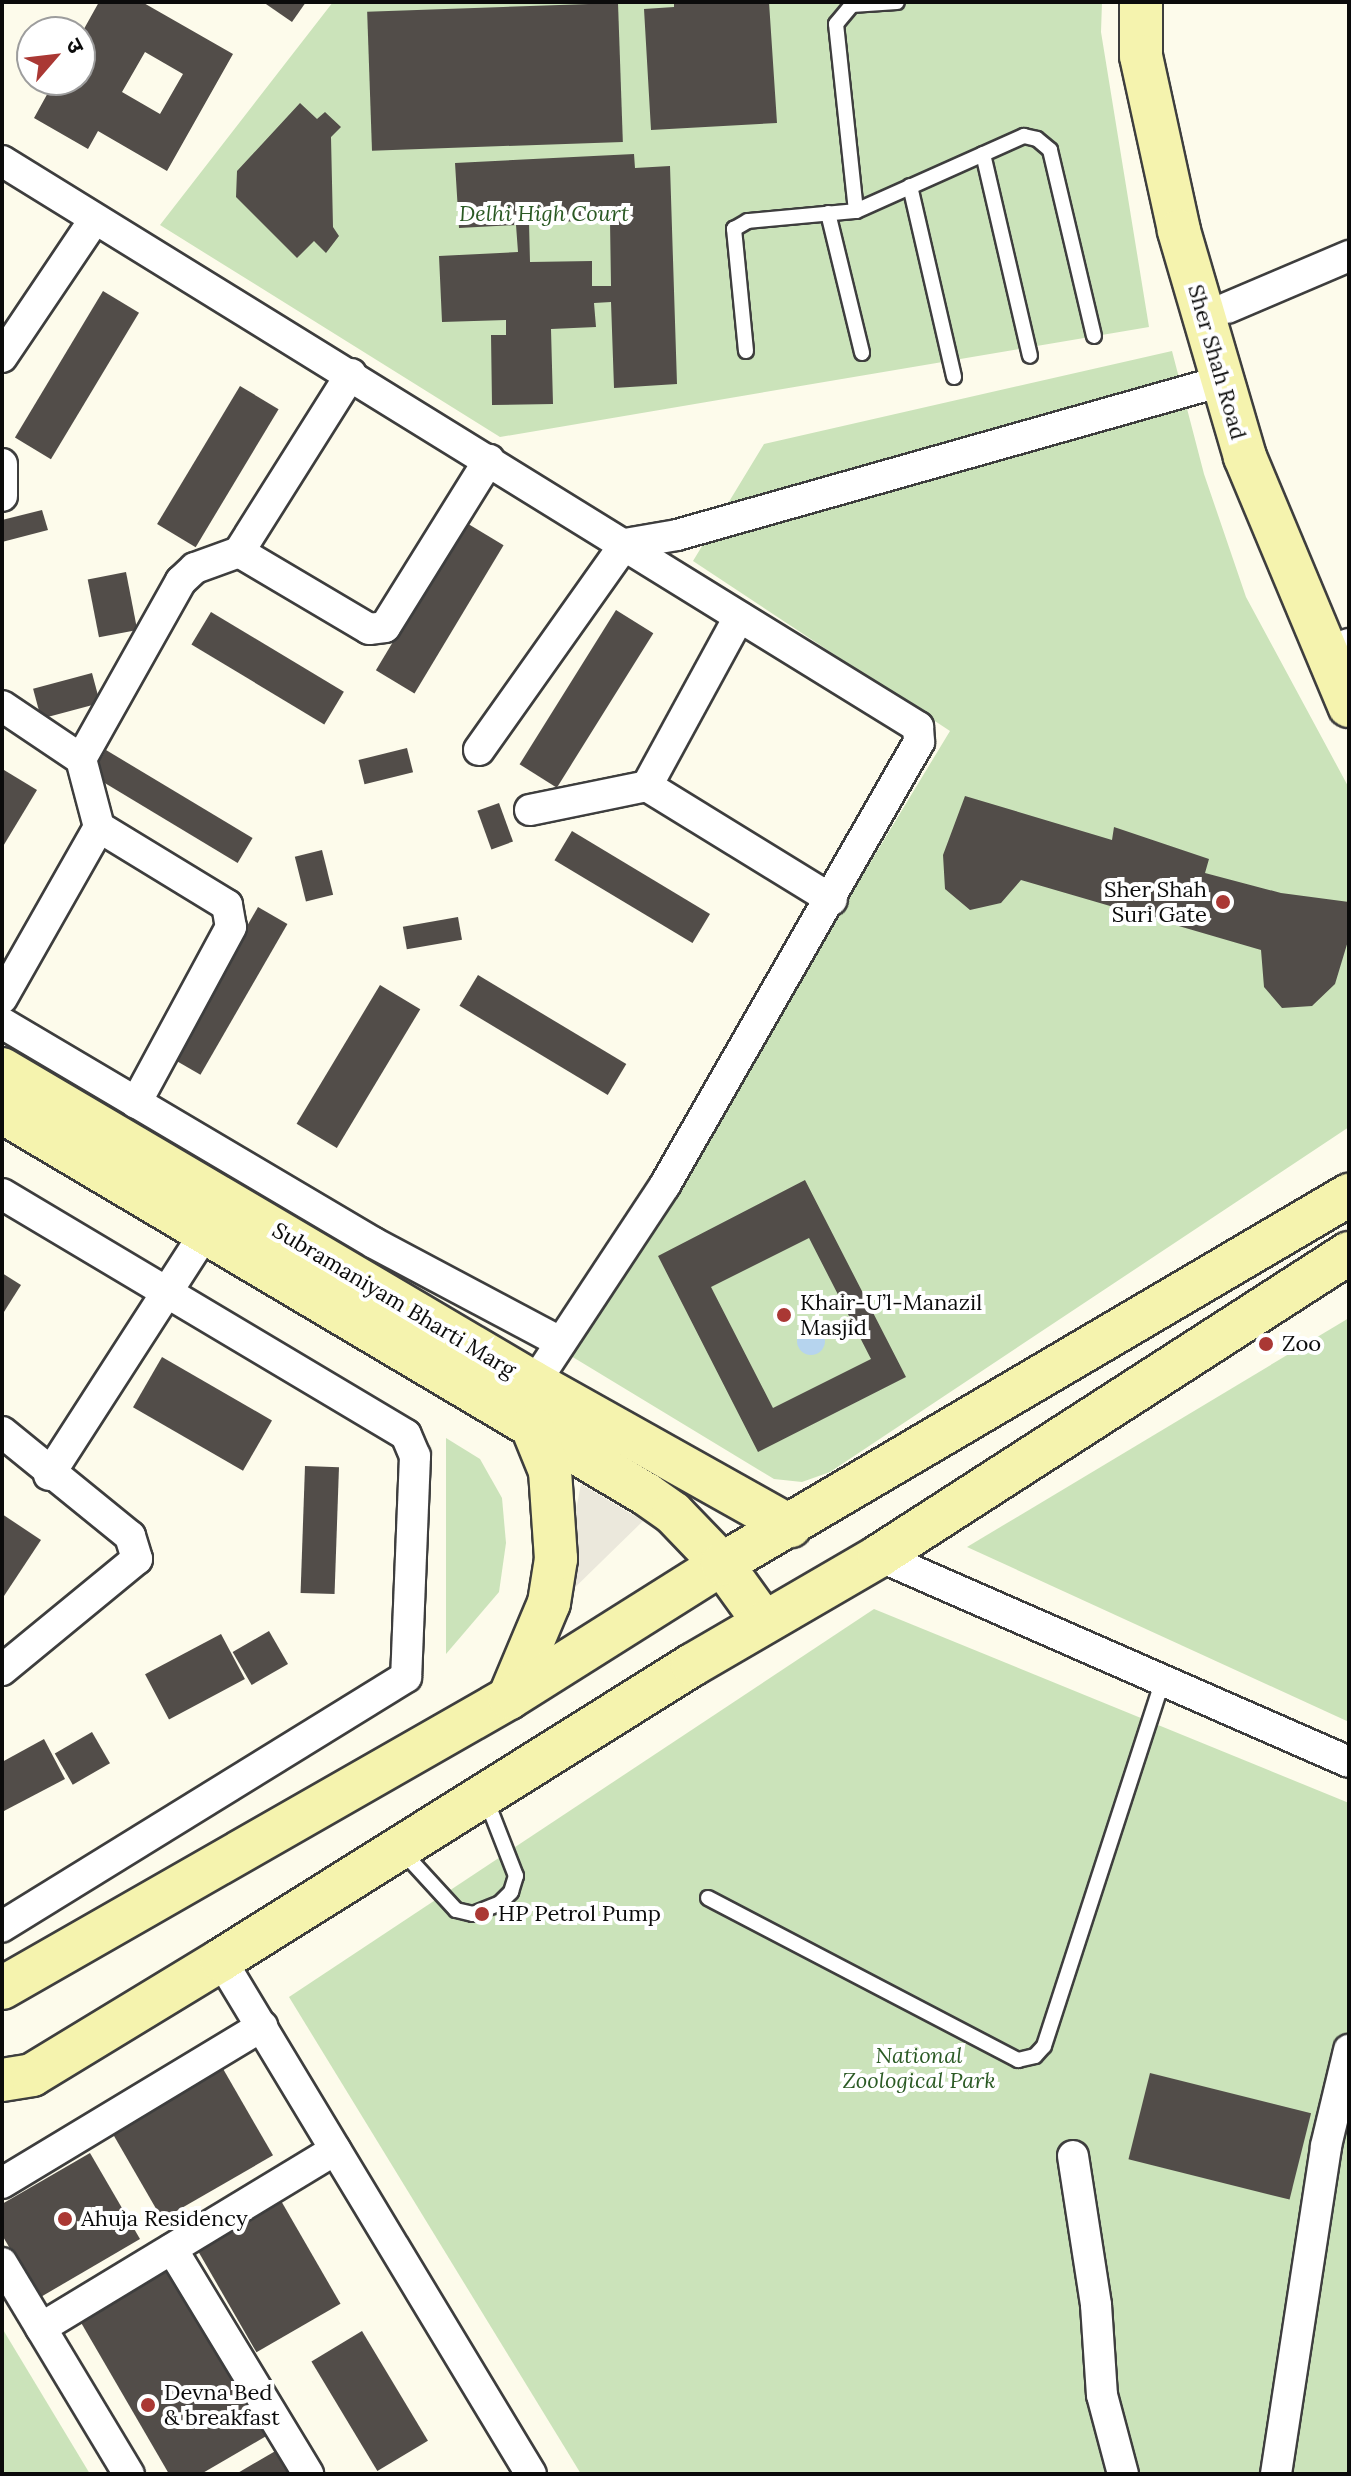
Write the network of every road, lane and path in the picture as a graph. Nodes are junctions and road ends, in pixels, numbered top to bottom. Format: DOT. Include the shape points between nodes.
graph roads {
  1 [pos="897,2"];
  2 [pos="1141,2"];
  3 [pos="1166,2"];
  4 [pos="983,154"];
  5 [pos="3,164"];
  6 [pos="910,186"];
  7 [pos="856,211"];
  8 [pos="828,213"];
  9 [pos="94,220"];
  10 [pos="1349,256"];
  11 [pos="1227,308"];
  12 [pos="1094,336"];
  13 [pos="746,351"];
  14 [pos="862,353"];
  15 [pos="1030,356"];
  16 [pos="2,357"];
  17 [pos="351,374"];
  18 [pos="954,377"];
  19 [pos="1222,381"];
  20 [pos="489,460"];
  21 [pos="2,464"];
  22 [pos="2,496"];
  23 [pos="625,544"];
  24 [pos="239,552"];
  25 [pos="739,617"];
  26 [pos="1348,647"];
  27 [pos="2,706"];
  28 [pos="1349,706"];
  29 [pos="479,750"];
  30 [pos="81,759"];
  31 [pos="647,786"];
  32 [pos="530,810"];
  33 [pos="99,827"];
  34 [pos="832,900"];
  35 [pos="2,998"];
  36 [pos="2,1023"];
  37 [pos="2,1069"];
  38 [pos="136,1103"];
  39 [pos="2,1112"];
  40 [pos="2,1194"];
  41 [pos="1349,1195"];
  42 [pos="205,1233"];
  43 [pos="1349,1253"];
  44 [pos="167,1293"];
  45 [pos="558,1341"];
  46 [pos="526,1409"];
  47 [pos="2,1432"];
  48 [pos="49,1475"];
  49 [pos="790,1526"];
  50 [pos="879,1556"];
  51 [pos="722,1564"];
  52 [pos="822,1585"];
  53 [pos="763,1621"];
  54 [pos="2,1670"];
  55 [pos="1163,1680"];
  56 [pos="509,1698"];
  57 [pos="1349,1762"];
  58 [pos="484,1795"];
  59 [pos="400,1848"];
  60 [pos="708,1898"];
  61 [pos="2,1927"];
  62 [pos="221,1960"];
  63 [pos="2,1988"];
  64 [pos="262,2026"];
  65 [pos="1349,2050"];
  66 [pos="12,2083"];
  67 [pos="335,2150"];
  68 [pos="1073,2156"];
  69 [pos="2,2183"];
  70 [pos="172,2249"];
  71 [pos="2,2263"];
  72 [pos="41,2328"];
  73 [pos="129,2474"];
  74 [pos="308,2474"];
  75 [pos="531,2474"];
  76 [pos="1123,2474"];
  77 [pos="1276,2474"];
  1 -- 7 [label="lane" via="852,5 836,24"];
  2 -- 19 [label="main road, Sher Shah Road" via="1141,56 1179,231"];
  3 -- 11 [label="main road, Sher Shah Road" via="1166,55"];
  4 -- 6 [label="lane"];
  4 -- 12 [label="lane" via="1024,136 1050,150"];
  4 -- 15 [label="lane"];
  5 -- 9 [label="street"];
  6 -- 7 [label="lane"];
  6 -- 18 [label="lane"];
  7 -- 8 [label="lane"];
  8 -- 13 [label="lane" via="748,221 734,229"];
  8 -- 14 [label="lane"];
  9 -- 16 [label="street"];
  9 -- 17 [label="street"];
  10 -- 11 [label="street"];
  11 -- 26 [label="main road, Sher Shah Road" via="1270,457"];
  17 -- 20 [label="street"];
  17 -- 24 [label="street"];
  19 -- 23 [label="street" via="677,535"];
  19 -- 28 [label="main road, Sher Shah Road" via="1245,457"];
  20 -- 23 [label="street"];
  20 -- 24 [label="street" via="385,627 369,629"];
  21 -- 22 [label="street"];
  23 -- 25 [label="street"];
  23 -- 29 [label="street"];
  24 -- 30 [label="street" via="195,568 181,581"];
  25 -- 31 [label="street"];
  25 -- 34 [label="street" via="918,727 919,742"];
  27 -- 30 [label="street"];
  30 -- 33 [label="street"];
  31 -- 32 [label="street"];
  31 -- 34 [label="street"];
  33 -- 35 [label="street"];
  33 -- 38 [label="street" via="227,905 233,915"];
  34 -- 45 [label="street" via="665,1185"];
  36 -- 38 [label="street"];
  37 -- 46 [label="main road, Subramaniyam Bharti Marg"];
  38 -- 45 [label="street" via="374,1243"];
  39 -- 42 [label="main road, Subramaniyam Bharti Marg"];
  40 -- 44 [label="street"];
  41 -- 49 [label="main road"];
  42 -- 44 [label="street"];
  42 -- 46 [label="main road, Subramaniyam Bharti Marg"];
  43 -- 50 [label="main road"];
  44 -- 48 [label="street"];
  44 -- 61 [label="street" via="406,1435 415,1456 409,1670 398,1684"];
  45 -- 46 [label="street"];
  46 -- 49 [label="main road, Subramaniyam Bharti Marg"];
  46 -- 51 [label="main road, Subramaniyam Bharti Marg" via="673,1513"];
  46 -- 56 [label="main road" via="550,1471 556,1559 549,1603"];
  47 -- 48 [label="street"];
  48 -- 54 [label="street" via="130,1536 137,1559"];
  49 -- 51 [label="main road"];
  49 -- 52 [label="main road"];
  50 -- 52 [label="main road"];
  50 -- 55 [label="street"];
  51 -- 53 [label="main road, Subramaniyam Bharti Marg"];
  51 -- 56 [label="main road"];
  52 -- 53 [label="main road"];
  53 -- 58 [label="main road"];
  55 -- 57 [label="street"];
  55 -- 60 [label="lane" via="1044,2046 1035,2056 1018,2060"];
  56 -- 63 [label="main road"];
  58 -- 59 [label="main road"];
  58 -- 59 [label="lane" via="516,1876 500,1903 473,1914 456,1910"];
  59 -- 62 [label="main road"];
  62 -- 64 [label="street"];
  62 -- 66 [label="main road"];
  64 -- 67 [label="street"];
  64 -- 69 [label="street"];
  65 -- 77 [label="street" via="1326,2146"];
  67 -- 70 [label="street"];
  67 -- 75 [label="street"];
  68 -- 76 [label="street" via="1096,2305 1102,2395"];
  70 -- 72 [label="street"];
  70 -- 74 [label="street"];
  71 -- 72 [label="street"];
  72 -- 73 [label="street"];
}
